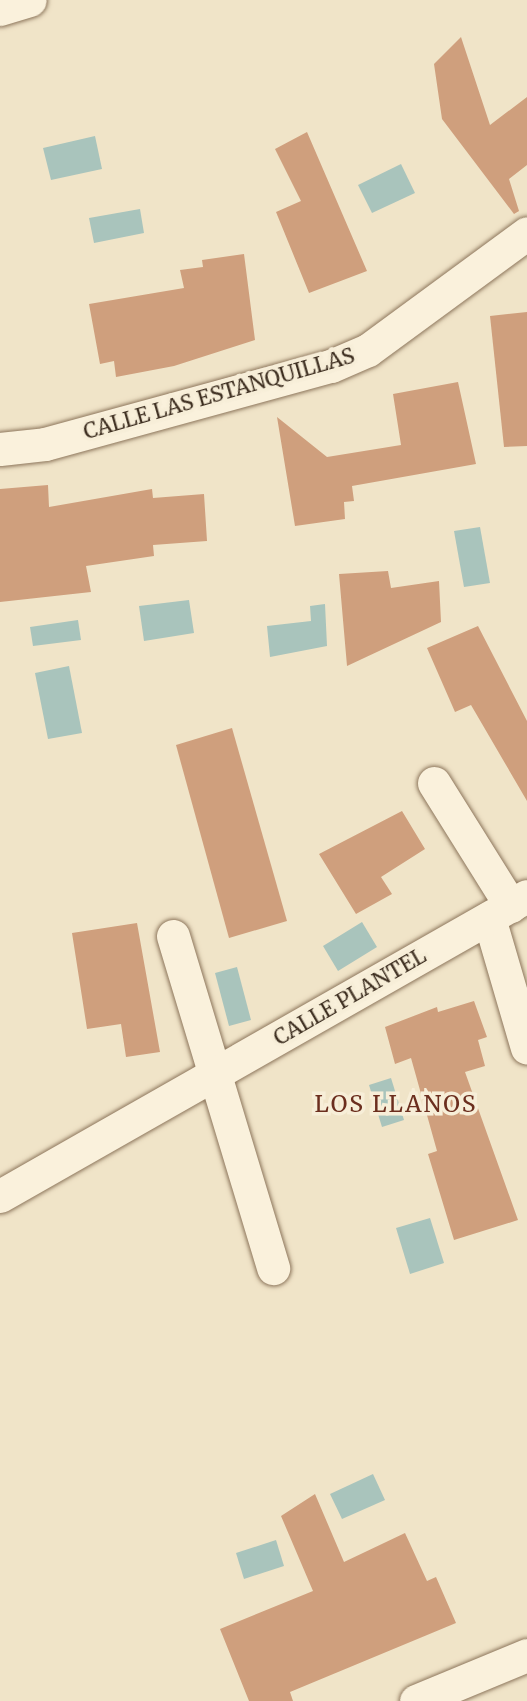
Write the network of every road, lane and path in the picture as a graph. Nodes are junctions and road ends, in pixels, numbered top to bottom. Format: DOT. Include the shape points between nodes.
graph roads {
  1 [pos="30,0"];
  2 [pos="0,9"];
  3 [pos="527,233"];
  4 [pos="0,449"];
  5 [pos="434,783"];
  6 [pos="509,906"];
  7 [pos="173,936"];
  8 [pos="527,1048"];
  9 [pos="211,1076"];
  10 [pos="0,1196"];
  11 [pos="273,1268"];
  12 [pos="527,1655"];
  13 [pos="416,1701"];
  1 -- 2 [label="street"];
  3 -- 4 [label="street, CALLE LAS ESTANQUILLAS" via="368,350 344,360 45,444"];
  5 -- 6 [label="street"];
  6 -- 8 [label="street"];
  6 -- 9 [label="street, CALLE PLANTEL"];
  7 -- 9 [label="street"];
  9 -- 10 [label="street, CALLE PLANTEL"];
  9 -- 11 [label="street"];
  12 -- 13 [label="street"];
}
